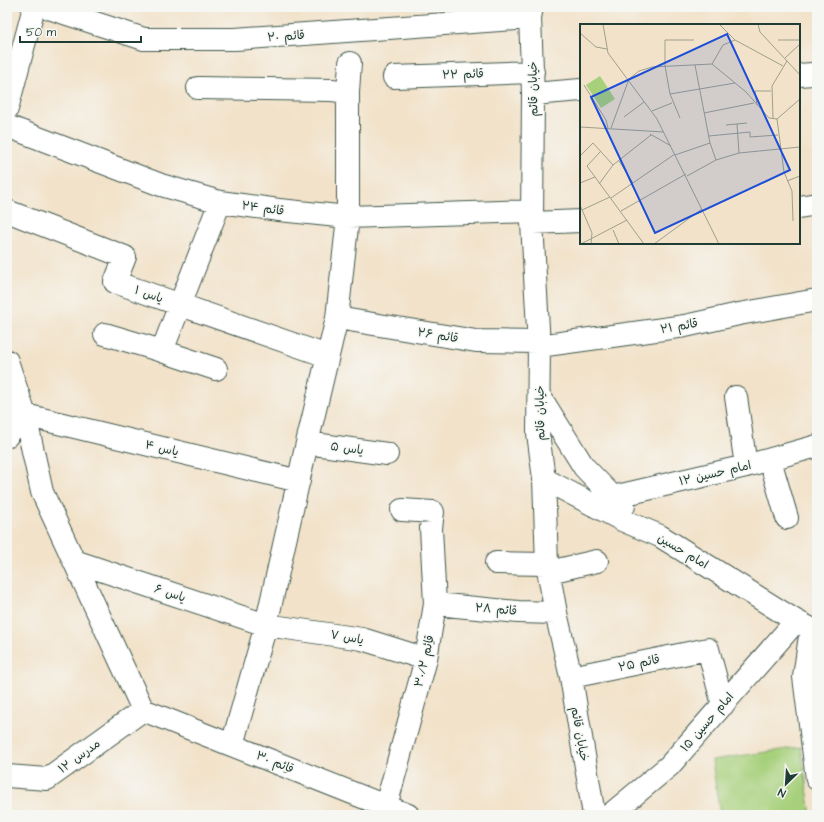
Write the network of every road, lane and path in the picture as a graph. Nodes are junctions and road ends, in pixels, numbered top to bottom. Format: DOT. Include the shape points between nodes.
graph roads {
  1 [pos="34,7"];
  2 [pos="46,7"];
  3 [pos="536,10"];
  4 [pos="350,63"];
  5 [pos="533,72"];
  6 [pos="394,77"];
  7 [pos="198,88"];
  8 [pos="580,90"];
  9 [pos="348,92"];
  10 [pos="533,94"];
  11 [pos="7,109"];
  12 [pos="7,126"];
  13 [pos="220,202"];
  14 [pos="817,204"];
  15 [pos="800,207"];
  16 [pos="7,211"];
  17 [pos="348,217"];
  18 [pos="532,217"];
  19 [pos="580,221"];
  20 [pos="181,304"];
  21 [pos="817,304"];
  22 [pos="338,318"];
  23 [pos="105,334"];
  24 [pos="539,344"];
  25 [pos="162,351"];
  26 [pos="327,356"];
  27 [pos="7,361"];
  28 [pos="216,369"];
  29 [pos="539,394"];
  30 [pos="736,397"];
  31 [pos="22,406"];
  32 [pos="7,436"];
  33 [pos="306,442"];
  34 [pos="817,446"];
  35 [pos="387,454"];
  36 [pos="770,460"];
  37 [pos="746,466"];
  38 [pos="544,479"];
  39 [pos="299,480"];
  40 [pos="613,498"];
  41 [pos="402,510"];
  42 [pos="787,518"];
  43 [pos="660,536"];
  44 [pos="74,561"];
  45 [pos="597,561"];
  46 [pos="496,563"];
  47 [pos="548,568"];
  48 [pos="435,604"];
  49 [pos="556,613"];
  50 [pos="266,625"];
  51 [pos="808,627"];
  52 [pos="426,659"];
  53 [pos="571,677"];
  54 [pos="722,705"];
  55 [pos="143,710"];
  56 [pos="232,745"];
  57 [pos="7,776"];
  58 [pos="817,779"];
  59 [pos="384,811"];
  60 [pos="408,815"];
  61 [pos="594,815"];
  62 [pos="610,815"];
  1 -- 11 [label="street"];
  2 -- 3 [label="street, قائم ۲۰" via="144,39 235,39"];
  3 -- 5 [label="street, خیابان قائم"];
  4 -- 9 [label="street"];
  5 -- 6 [label="street, قائم ۲۲"];
  5 -- 10 [label="street, خیابان قائم"];
  7 -- 9 [label="street"];
  8 -- 10 [label="street"];
  9 -- 17 [label="street"];
  10 -- 18 [label="street, خیابان قائم"];
  12 -- 13 [label="street, قائم ۲۴" via="161,185"];
  13 -- 17 [label="street, قائم ۲۴"];
  13 -- 20 [label="street"];
  14 -- 15 [label="street"];
  16 -- 20 [label="street, یاس ۱" via="125,257 115,282"];
  17 -- 18 [label="street, قائم ۲۴"];
  17 -- 22 [label="street"];
  18 -- 19 [label="street, قائم ۲۴"];
  18 -- 24 [label="street, خیابان قائم"];
  20 -- 25 [label="street"];
  20 -- 26 [label="street, یاس ۱"];
  21 -- 24 [label="street, قائم ۲۱" via="739,314 685,326"];
  22 -- 24 [label="street, قائم ۲۶" via="476,341"];
  22 -- 26 [label="street"];
  23 -- 25 [label="street"];
  24 -- 29 [label="street, خیابان قائم"];
  25 -- 28 [label="street"];
  26 -- 33 [label="street"];
  27 -- 31 [label="street"];
  29 -- 38 [label="street, خیابان قائم" via="538,433"];
  29 -- 40 [label="street" via="584,467"];
  30 -- 37 [label="street"];
  31 -- 32 [label="street"];
  31 -- 39 [label="street, یاس ۴"];
  31 -- 44 [label="street" via="42,492"];
  33 -- 35 [label="street, یاس ۵"];
  33 -- 39 [label="street"];
  34 -- 36 [label="street, امام حسین ۱۲"];
  36 -- 37 [label="street, امام حسین ۱۲"];
  36 -- 42 [label="street"];
  37 -- 40 [label="street, امام حسین ۱۲"];
  38 -- 43 [label="street, امام حسین" via="622,520"];
  38 -- 47 [label="street, خیابان قائم"];
  39 -- 50 [label="street"];
  40 -- 43 [label="street"];
  41 -- 48 [label="street, قاِئم ۳۰/۲" via="433,512"];
  43 -- 51 [label="street, امام حسین"];
  44 -- 50 [label="street, یاس ۶"];
  44 -- 55 [label="street"];
  45 -- 47 [label="street"];
  46 -- 47 [label="street"];
  47 -- 49 [label="street, خیابان قائم"];
  48 -- 49 [label="street, قائم ۲۸"];
  48 -- 52 [label="street, قاِئم ۳۰/۲"];
  49 -- 53 [label="street, خیابان قائم"];
  50 -- 52 [label="street, یاس ۷" via="362,639"];
  50 -- 56 [label="street"];
  51 -- 54 [label="street, امام حسین ۱۵"];
  51 -- 58 [label="street" via="804,677"];
  52 -- 59 [label="street, قاِئم ۳۰/۲"];
  53 -- 54 [label="street, قائم ۲۵" via="708,649"];
  53 -- 61 [label="street, خیابان قائم"];
  54 -- 62 [label="street, امام حسین ۱۵" via="669,766"];
  55 -- 56 [label="street, قاِئم ۳۰"];
  55 -- 57 [label="street, مدرس ۱۲" via="47,779"];
  56 -- 59 [label="street, قاِئم ۳۰"];
  59 -- 60 [label="street, قاِئم ۳۰"];
}
